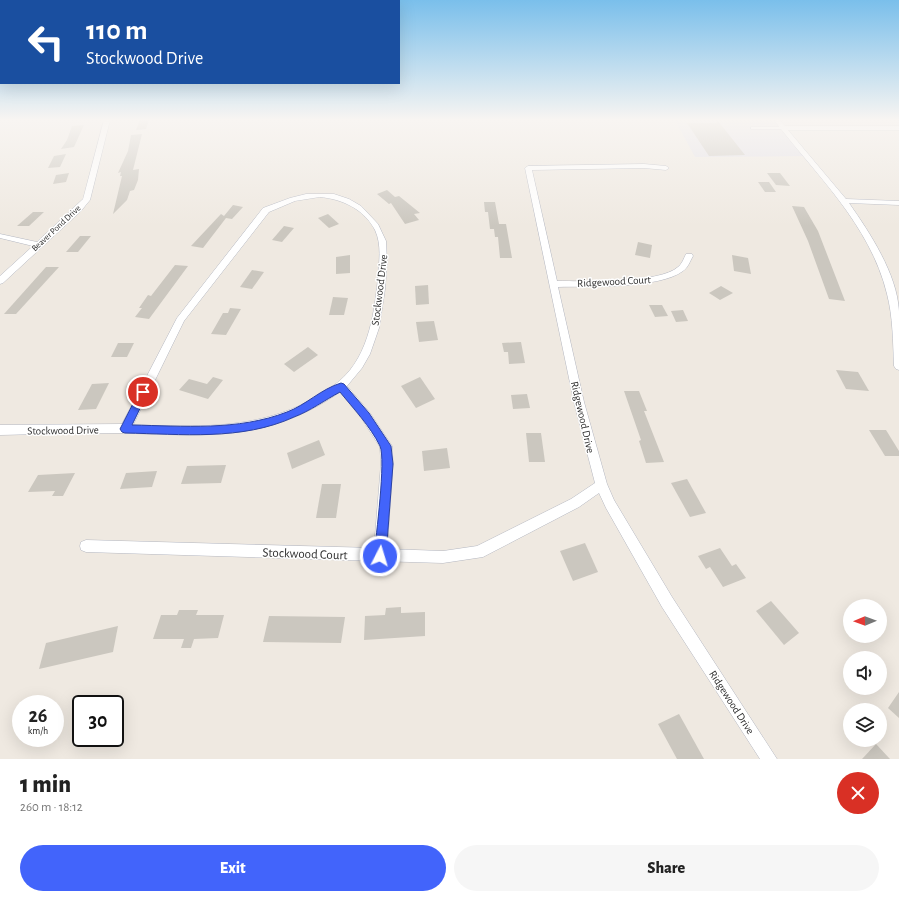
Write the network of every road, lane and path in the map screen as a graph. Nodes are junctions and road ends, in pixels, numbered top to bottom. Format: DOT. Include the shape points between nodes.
graph roads {
  1 [pos="98,155"];
  2 [pos="807,155"];
  3 [pos="666,168"];
  4 [pos="845,201"];
  5 [pos="899,203"];
  6 [pos="0,236"];
  7 [pos="38,245"];
  8 [pos="689,256"];
  9 [pos="0,281"];
  10 [pos="553,284"];
  11 [pos="897,332"];
  12 [pos="899,366"];
  13 [pos="341,386"];
  14 [pos="125,429"];
  15 [pos="0,430"];
  16 [pos="601,485"];
  17 [pos="86,546"];
  18 [pos="380,556"];
  19 [pos="769,759"];
  1 -- 7 [label="street, Beaver Pond Drive" via="86,200"];
  2 -- 4 [label="street"];
  3 -- 10 [label="street, Ridgewood Drive" via="528,168"];
  4 -- 5 [label="street"];
  4 -- 11 [label="street" via="871,243 887,280"];
  6 -- 7 [label="street"];
  7 -- 9 [label="street, Beaver Pond Drive"];
  8 -- 10 [label="street, Ridgewood Court" via="680,270 650,280"];
  10 -- 16 [label="street, Ridgewood Drive" via="579,402"];
  11 -- 12 [label="street"];
  13 -- 14 [label="street, Stockwood Drive" via="291,415 260,425 206,431"];
  13 -- 14 [label="street, Stockwood Drive" via="368,349 376,325 384,251 377,227 362,209 350,201 330,196 300,197 266,210 180,320"];
  13 -- 18 [label="street" via="386,446"];
  14 -- 15 [label="street, Stockwood Drive"];
  16 -- 18 [label="street, Stockwood Court" via="575,503 478,552 443,557"];
  16 -- 19 [label="street, Ridgewood Drive" via="667,602"];
  17 -- 18 [label="street, Stockwood Court"];
}
